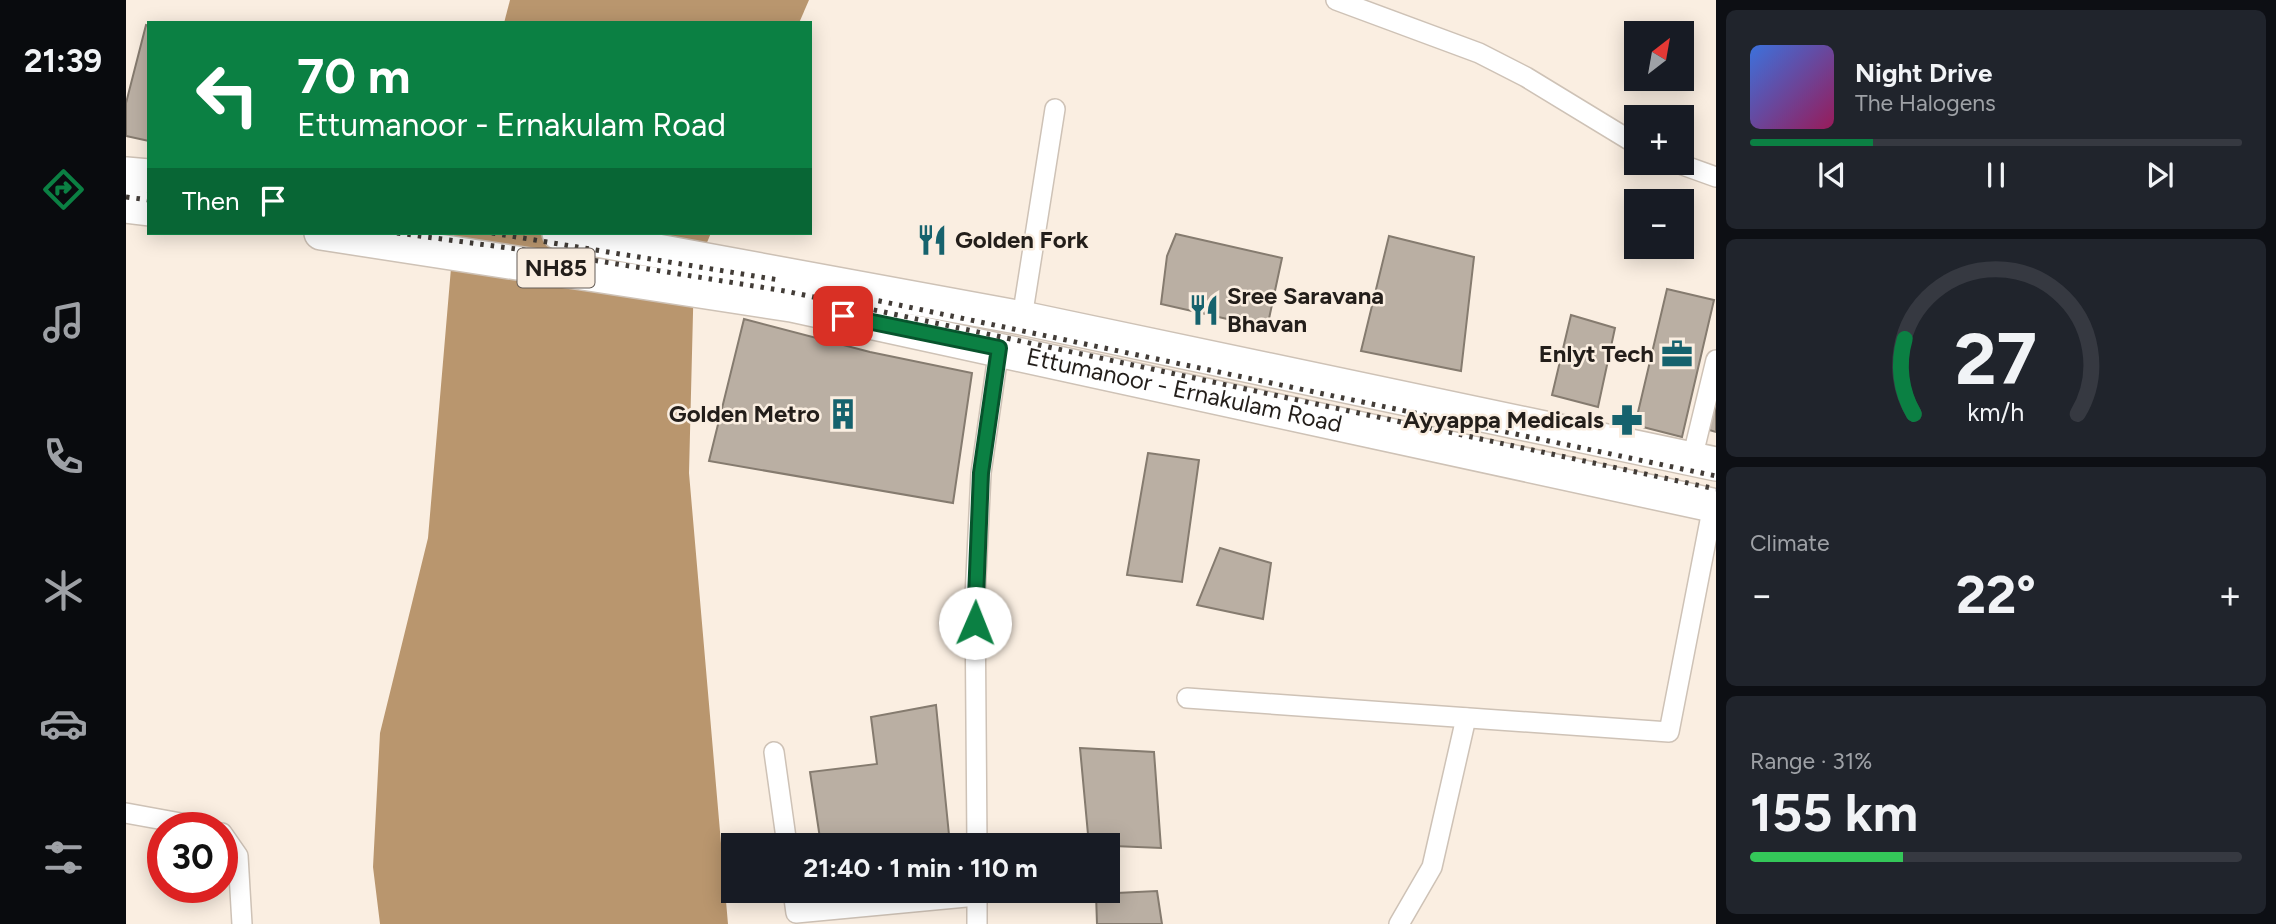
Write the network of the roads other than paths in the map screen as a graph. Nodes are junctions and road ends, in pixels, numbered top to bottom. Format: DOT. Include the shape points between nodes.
graph roads {
  1 [pos="1336,0"];
  2 [pos="1055,109"];
  3 [pos="1624,137"];
  4 [pos="1694,169"];
  5 [pos="126,174"];
  6 [pos="147,176"];
  7 [pos="1716,177"];
  8 [pos="126,206"];
  9 [pos="147,209"];
  10 [pos="338,235"];
  11 [pos="567,235"];
  12 [pos="792,290"];
  13 [pos="1022,318"];
  14 [pos="999,348"];
  15 [pos="1212,356"];
  16 [pos="1716,360"];
  17 [pos="1206,395"];
  18 [pos="1704,461"];
  19 [pos="1715,505"];
  20 [pos="1187,698"];
  21 [pos="1466,718"];
  22 [pos="774,752"];
  23 [pos="126,813"];
  24 [pos="147,817"];
  25 [pos="785,833"];
  26 [pos="976,833"];
  27 [pos="238,856"];
  28 [pos="795,903"];
  29 [pos="886,903"];
  30 [pos="977,903"];
  31 [pos="242,924"];
  32 [pos="977,924"];
  33 [pos="1399,924"];
  1 -- 3 [label="street" via="1479,53"];
  2 -- 13 [label="street"];
  4 -- 7 [label="street"];
  5 -- 6 [label="highway"];
  8 -- 9 [label="highway"];
  10 -- 12 [label="highway, Ettumanoor - Ernakulam Road / NH85"];
  11 -- 12 [label="highway"];
  12 -- 13 [label="highway"];
  12 -- 14 [label="highway, Ettumanoor - Ernakulam Road / NH85"];
  13 -- 15 [label="highway"];
  14 -- 17 [label="highway, Ettumanoor - Ernakulam Road / NH85"];
  14 -- 26 [label="street" via="981,473 975,584"];
  15 -- 17 [label="highway"];
  15 -- 18 [label="highway"];
  16 -- 18 [label="street"];
  17 -- 19 [label="highway, Ettumanoor - Ernakulam Road / NH85"];
  19 -- 21 [label="street" via="1670,732"];
  20 -- 21 [label="street"];
  21 -- 33 [label="street" via="1432,867"];
  22 -- 25 [label="street"];
  23 -- 24 [label="street"];
  27 -- 31 [label="street"];
  28 -- 29 [label="street" via="796,913"];
  30 -- 32 [label="street"];
}
